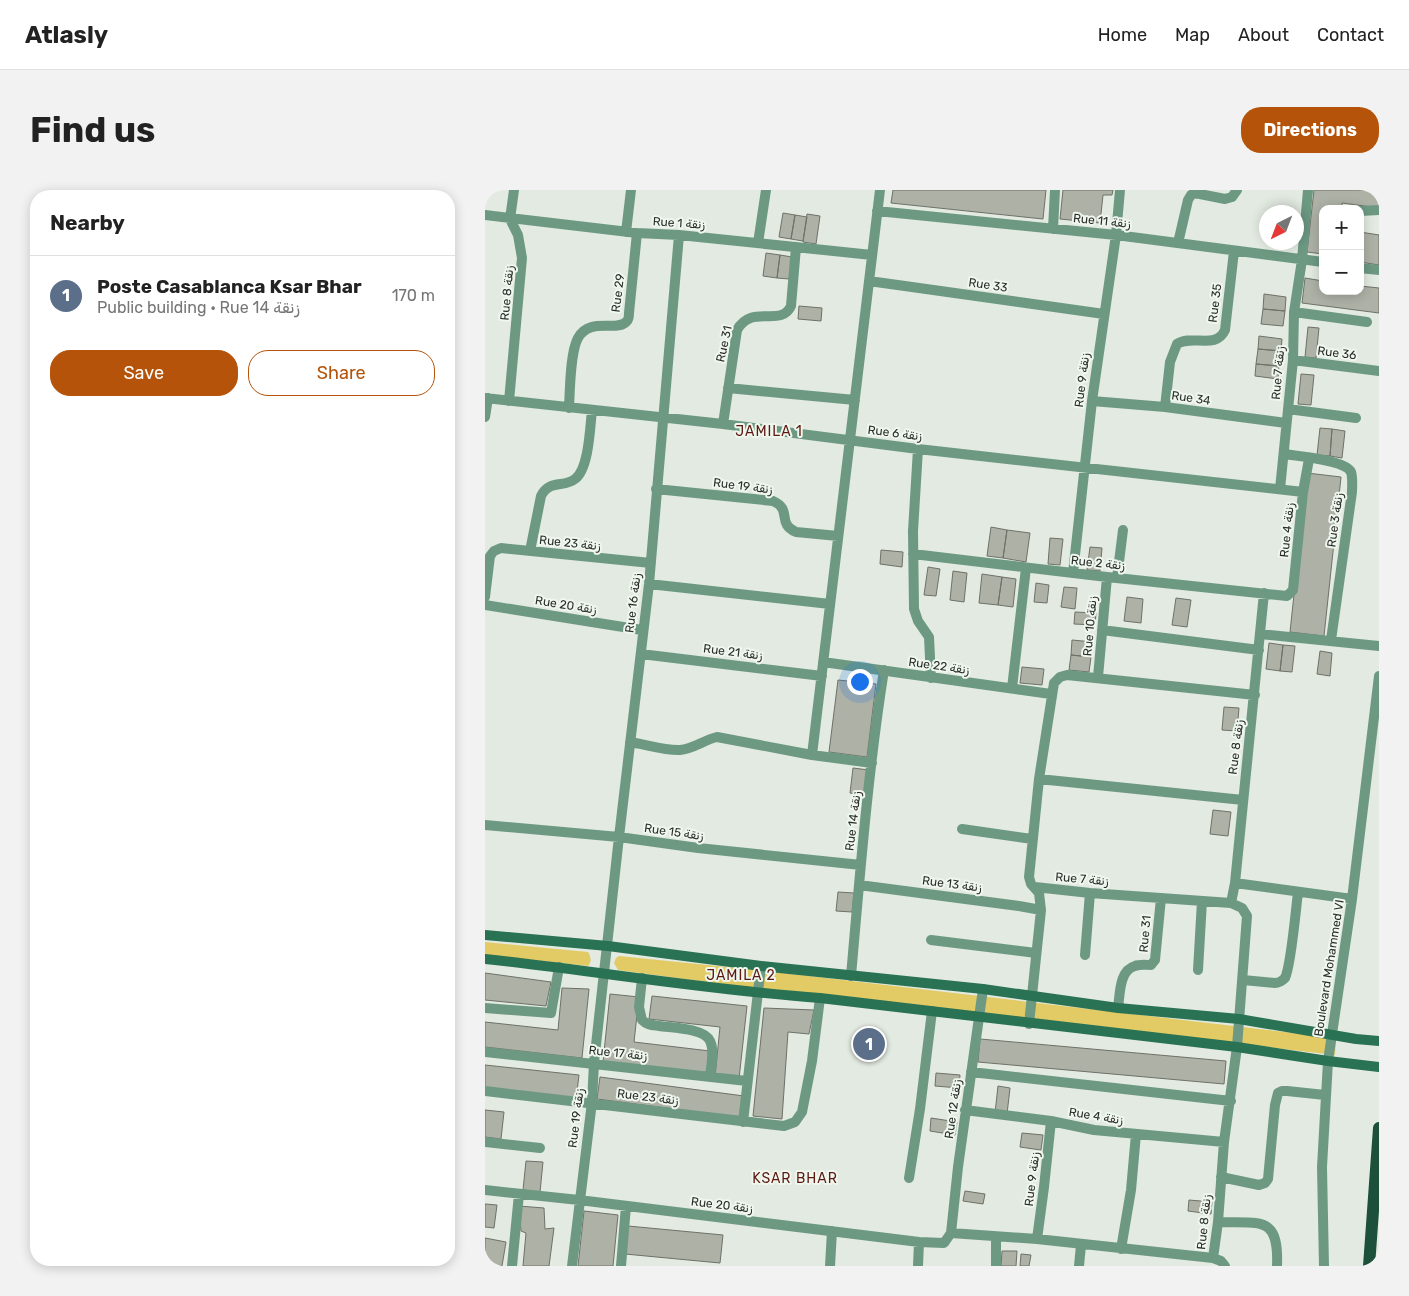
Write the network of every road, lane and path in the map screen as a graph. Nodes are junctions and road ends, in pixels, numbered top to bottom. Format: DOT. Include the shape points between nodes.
graph roads {
  1 [pos="514,190"];
  2 [pos="631,190"];
  3 [pos="766,190"];
  4 [pos="880,190"];
  5 [pos="1055,190"];
  6 [pos="1120,190"];
  7 [pos="1237,190"];
  8 [pos="1308,190"];
  9 [pos="1379,210"];
  10 [pos="877,211"];
  11 [pos="1364,211"];
  12 [pos="485,216"];
  13 [pos="510,219"];
  14 [pos="1053,229"];
  15 [pos="631,232"];
  16 [pos="679,235"];
  17 [pos="1116,235"];
  18 [pos="758,243"];
  19 [pos="1179,243"];
  20 [pos="796,247"];
  21 [pos="1234,251"];
  22 [pos="872,255"];
  23 [pos="1302,260"];
  24 [pos="1319,262"];
  25 [pos="1364,268"];
  26 [pos="1379,270"];
  27 [pos="869,281"];
  28 [pos="1295,312"];
  29 [pos="1104,314"];
  30 [pos="1367,322"];
  31 [pos="1293,360"];
  32 [pos="1379,371"];
  33 [pos="728,388"];
  34 [pos="486,398"];
  35 [pos="855,400"];
  36 [pos="509,401"];
  37 [pos="1092,401"];
  38 [pos="1165,407"];
  39 [pos="569,408"];
  40 [pos="1287,409"];
  41 [pos="593,410"];
  42 [pos="485,417"];
  43 [pos="662,417"];
  44 [pos="1356,418"];
  45 [pos="1286,423"];
  46 [pos="723,424"];
  47 [pos="850,440"];
  48 [pos="919,449"];
  49 [pos="1284,454"];
  50 [pos="1309,459"];
  51 [pos="1085,467"];
  52 [pos="656,489"];
  53 [pos="1280,490"];
  54 [pos="1303,492"];
  55 [pos="1123,530"];
  56 [pos="838,536"];
  57 [pos="529,551"];
  58 [pos="913,554"];
  59 [pos="651,563"];
  60 [pos="1025,568"];
  61 [pos="1073,573"];
  62 [pos="1112,578"];
  63 [pos="649,584"];
  64 [pos="1264,593"];
  65 [pos="1280,595"];
  66 [pos="485,597"];
  67 [pos="830,604"];
  68 [pos="485,605"];
  69 [pos="643,630"];
  70 [pos="1102,630"];
  71 [pos="1260,634"];
  72 [pos="1331,640"];
  73 [pos="1379,646"];
  74 [pos="1259,650"];
  75 [pos="641,654"];
  76 [pos="823,662"];
  77 [pos="884,670"];
  78 [pos="822,676"];
  79 [pos="1379,676"];
  80 [pos="1098,677"];
  81 [pos="931,678"];
  82 [pos="1012,688"];
  83 [pos="1051,694"];
  84 [pos="1255,695"];
  85 [pos="630,742"];
  86 [pos="812,755"];
  87 [pos="872,763"];
  88 [pos="1039,779"];
  89 [pos="1243,800"];
  90 [pos="485,825"];
  91 [pos="962,829"];
  92 [pos="619,837"];
  93 [pos="1032,839"];
  94 [pos="861,865"];
  95 [pos="1235,883"];
  96 [pos="859,885"];
  97 [pos="1035,888"];
  98 [pos="1298,892"];
  99 [pos="1090,893"];
  100 [pos="1161,898"];
  101 [pos="1352,898"];
  102 [pos="1202,901"];
  103 [pos="1231,903"];
  104 [pos="1041,910"];
  105 [pos="485,935"];
  106 [pos="931,940"];
  107 [pos="608,946"];
  108 [pos="1036,953"];
  109 [pos="1085,955"];
  110 [pos="485,959"];
  111 [pos="761,966"];
  112 [pos="559,967"];
  113 [pos="1198,970"];
  114 [pos="604,974"];
  115 [pos="851,976"];
  116 [pos="642,978"];
  117 [pos="1243,980"];
  118 [pos="983,989"];
  119 [pos="757,993"];
  120 [pos="1031,995"];
  121 [pos="820,998"];
  122 [pos="485,1008"];
  123 [pos="1118,1008"];
  124 [pos="932,1011"];
  125 [pos="978,1017"];
  126 [pos="1239,1019"];
  127 [pos="1029,1024"];
  128 [pos="1331,1034"];
  129 [pos="1379,1041"];
  130 [pos="1237,1048"];
  131 [pos="485,1052"];
  132 [pos="1328,1061"];
  133 [pos="594,1063"];
  134 [pos="1379,1067"];
  135 [pos="971,1072"];
  136 [pos="710,1076"];
  137 [pos="747,1081"];
  138 [pos="485,1091"];
  139 [pos="1325,1095"];
  140 [pos="1231,1101"];
  141 [pos="592,1102"];
  142 [pos="965,1110"];
  143 [pos="1051,1121"];
  144 [pos="743,1122"];
  145 [pos="1379,1128"];
  146 [pos="1136,1134"];
  147 [pos="485,1142"];
  148 [pos="1224,1142"];
  149 [pos="540,1148"];
  150 [pos="1221,1177"];
  151 [pos="909,1178"];
  152 [pos="485,1190"];
  153 [pos="519,1194"];
  154 [pos="579,1200"];
  155 [pos="626,1206"];
  156 [pos="1218,1222"];
  157 [pos="832,1231"];
  158 [pos="951,1233"];
  159 [pos="996,1237"];
  160 [pos="1037,1239"];
  161 [pos="919,1242"];
  162 [pos="1081,1245"];
  163 [pos="1121,1249"];
  164 [pos="1213,1258"];
  165 [pos="511,1266"];
  166 [pos="572,1266"];
  167 [pos="621,1266"];
  168 [pos="830,1266"];
  169 [pos="918,1266"];
  170 [pos="996,1266"];
  171 [pos="1079,1266"];
  172 [pos="1225,1266"];
  173 [pos="1277,1266"];
  174 [pos="1324,1266"];
  175 [pos="1369,1266"];
  1 -- 13 [label="street"];
  2 -- 15 [label="street"];
  3 -- 18 [label="street"];
  4 -- 10 [label="street"];
  5 -- 14 [label="street"];
  6 -- 17 [label="street, Rue 9 زنقة"];
  7 -- 19 [label="street" via="1232,197 1225,199 1191,195"];
  8 -- 23 [label="street, Rue 7 زنقة"];
  9 -- 11 [label="street"];
  10 -- 14 [label="street, Rue 11 زنقة"];
  10 -- 22 [label="street"];
  12 -- 13 [label="street, Rue 1 زنقة"];
  13 -- 15 [label="street, Rue 1 زنقة"];
  13 -- 36 [label="street, Rue 8 زنقة" via="518,235 523,258"];
  14 -- 17 [label="street, Rue 11 زنقة"];
  15 -- 16 [label="street, Rue 1 زنقة"];
  15 -- 39 [label="street, Rue 29" via="627,321 621,325 590,327 577,339"];
  16 -- 18 [label="street, Rue 1 زنقة"];
  16 -- 43 [label="street, Rue 16 زنقة"];
  17 -- 19 [label="street, Rue 11 زنقة"];
  17 -- 29 [label="street, Rue 9 زنقة"];
  18 -- 20 [label="street, Rue 1 زنقة"];
  19 -- 21 [label="street, Rue 11 زنقة"];
  20 -- 22 [label="street, Rue 1 زنقة"];
  20 -- 33 [label="street, Rue 31" via="791,306 781,316 742,321 737,330"];
  21 -- 23 [label="street, Rue 11 زنقة"];
  21 -- 38 [label="street, Rue 35" via="1223,335 1215,340 1177,344 1171,362"];
  22 -- 27 [label="street"];
  23 -- 24 [label="street, Rue 11 زنقة"];
  23 -- 28 [label="street, Rue 7 زنقة"];
  25 -- 26 [label="street"];
  27 -- 29 [label="street, Rue 33"];
  27 -- 35 [label="street"];
  28 -- 30 [label="street"];
  28 -- 31 [label="street, Rue 7 زنقة"];
  29 -- 37 [label="street, Rue 9 زنقة"];
  31 -- 32 [label="street, Rue 36"];
  31 -- 40 [label="street, Rue 7 زنقة"];
  33 -- 35 [label="street"];
  33 -- 46 [label="street, Rue 31"];
  34 -- 36 [label="street, Rue 6 زنقة"];
  34 -- 42 [label="street"];
  35 -- 47 [label="street"];
  36 -- 39 [label="street, Rue 6 زنقة"];
  37 -- 38 [label="street, Rue 34"];
  37 -- 51 [label="street, Rue 9 زنقة"];
  38 -- 45 [label="street, Rue 34"];
  39 -- 41 [label="street, Rue 6 زنقة"];
  40 -- 44 [label="street"];
  40 -- 45 [label="street, Rue 7 زنقة"];
  41 -- 43 [label="street, Rue 6 زنقة"];
  41 -- 57 [label="street" via="580,474 574,480 545,489"];
  43 -- 46 [label="street, Rue 6 زنقة"];
  43 -- 52 [label="street, Rue 16 زنقة"];
  45 -- 49 [label="street, Rue 7 زنقة"];
  46 -- 47 [label="street, Rue 6 زنقة"];
  47 -- 48 [label="street, Rue 6 زنقة"];
  47 -- 56 [label="street"];
  48 -- 51 [label="street, Rue 6 زنقة"];
  48 -- 58 [label="street"];
  49 -- 50 [label="street, Rue 3 زنقة"];
  49 -- 53 [label="street, Rue 7 زنقة"];
  50 -- 54 [label="street, Rue 4 زنقة"];
  50 -- 72 [label="street, Rue 3 زنقة" via="1343,465 1351,471 1352,478"];
  51 -- 53 [label="street, Rue 6 زنقة"];
  51 -- 61 [label="street, Rue 9 زنقة"];
  52 -- 56 [label="street, Rue 19 زنقة" via="773,501 781,504 785,524 790,529"];
  52 -- 59 [label="street, Rue 16 زنقة"];
  53 -- 54 [label="street, Rue 6 زنقة"];
  54 -- 65 [label="street, Rue 4 زنقة" via="1293,590 1289,595"];
  55 -- 62 [label="street, Rue 10 زنقة"];
  56 -- 67 [label="street"];
  57 -- 59 [label="street, Rue 23 زنقة"];
  57 -- 66 [label="street, Rue 23 زنقة" via="501,548 490,556"];
  58 -- 60 [label="street, Rue 2 زنقة"];
  58 -- 81 [label="street" via="914,609 929,637"];
  59 -- 63 [label="street, Rue 16 زنقة"];
  60 -- 61 [label="street, Rue 2 زنقة"];
  60 -- 82 [label="street"];
  61 -- 62 [label="street, Rue 2 زنقة"];
  62 -- 64 [label="street, Rue 2 زنقة"];
  62 -- 70 [label="street, Rue 10 زنقة"];
  63 -- 67 [label="street"];
  63 -- 69 [label="street, Rue 16 زنقة"];
  64 -- 65 [label="street, Rue 2 زنقة"];
  64 -- 71 [label="street, Rue 8 زنقة"];
  67 -- 76 [label="street"];
  68 -- 69 [label="street, Rue 20 زنقة"];
  69 -- 75 [label="street, Rue 16 زنقة"];
  70 -- 74 [label="street"];
  70 -- 80 [label="street, Rue 10 زنقة"];
  71 -- 72 [label="street"];
  71 -- 74 [label="street, Rue 8 زنقة"];
  72 -- 73 [label="street"];
  74 -- 84 [label="street, Rue 8 زنقة"];
  75 -- 78 [label="street, Rue 21 زنقة"];
  75 -- 85 [label="street, Rue 16 زنقة"];
  76 -- 77 [label="street, Rue 22 زنقة"];
  76 -- 78 [label="street"];
  77 -- 81 [label="street, Rue 22 زنقة"];
  77 -- 87 [label="street, Rue 14 زنقة"];
  78 -- 86 [label="street"];
  79 -- 101 [label="street, Boulevard Mohammed VI"];
  80 -- 83 [label="street" via="1060,677 1053,683"];
  80 -- 84 [label="street"];
  81 -- 82 [label="street, Rue 22 زنقة"];
  82 -- 83 [label="street, Rue 22 زنقة"];
  83 -- 88 [label="street"];
  84 -- 89 [label="street, Rue 8 زنقة"];
  85 -- 86 [label="street" via="679,750 717,737"];
  85 -- 92 [label="street, Rue 16 زنقة"];
  86 -- 87 [label="street"];
  87 -- 94 [label="street, Rue 14 زنقة"];
  88 -- 89 [label="street"];
  88 -- 93 [label="street"];
  89 -- 95 [label="street, Rue 8 زنقة"];
  90 -- 92 [label="street, Rue 15 زنقة"];
  91 -- 93 [label="street"];
  92 -- 94 [label="street, Rue 15 زنقة"];
  92 -- 107 [label="street, Rue 16 زنقة"];
  93 -- 97 [label="street" via="1029,877"];
  94 -- 96 [label="street, Rue 14 زنقة"];
  95 -- 98 [label="street"];
  95 -- 103 [label="street, Rue 8 زنقة"];
  96 -- 104 [label="street, Rue 13 زنقة"];
  96 -- 115 [label="street, Rue 14 زنقة"];
  97 -- 99 [label="street, Rue 7 زنقة"];
  97 -- 104 [label="street, Rue 7 زنقة"];
  98 -- 101 [label="street"];
  98 -- 117 [label="street" via="1285,977 1275,983"];
  99 -- 100 [label="street, Rue 7 زنقة"];
  99 -- 109 [label="street"];
  100 -- 102 [label="street, Rue 7 زنقة"];
  100 -- 123 [label="street, Rue 31" via="1155,960 1151,965 1135,966 1126,972"];
  101 -- 128 [label="street, Boulevard Mohammed VI"];
  102 -- 103 [label="street, Rue 7 زنقة"];
  102 -- 113 [label="street"];
  103 -- 117 [label="street, Rue 8 زنقة" via="1242,908 1247,916"];
  104 -- 108 [label="street, Rue 7 زنقة"];
  105 -- 107 [label="street"];
  106 -- 108 [label="street"];
  107 -- 111 [label="street"];
  107 -- 114 [label="street, Rue 16 زنقة"];
  108 -- 120 [label="street, Rue 7 زنقة"];
  110 -- 112 [label="street"];
  111 -- 115 [label="street"];
  111 -- 119 [label="street"];
  112 -- 114 [label="street"];
  112 -- 122 [label="street" via="551,1013"];
  114 -- 116 [label="street"];
  114 -- 133 [label="street, Rue 19 زنقة"];
  115 -- 118 [label="street"];
  116 -- 119 [label="street"];
  116 -- 136 [label="street" via="639,1007 642,1020 648,1025 689,1030 706,1036 712,1049"];
  117 -- 126 [label="street, Rue 8 زنقة"];
  118 -- 120 [label="street"];
  118 -- 125 [label="street, Rue 12 زنقة"];
  119 -- 121 [label="street"];
  119 -- 137 [label="street"];
  120 -- 123 [label="street"];
  120 -- 127 [label="street, Rue 7 زنقة"];
  121 -- 124 [label="street"];
  121 -- 144 [label="street, Rue 23 زنقة" via="812,1061 799,1118 785,1126"];
  123 -- 126 [label="street"];
  124 -- 125 [label="street"];
  124 -- 151 [label="street"];
  125 -- 127 [label="street"];
  125 -- 135 [label="street, Rue 12 زنقة"];
  126 -- 128 [label="street"];
  126 -- 130 [label="street, Rue 8 زنقة"];
  127 -- 130 [label="street"];
  128 -- 129 [label="street"];
  128 -- 132 [label="street, Boulevard Mohammed VI"];
  130 -- 132 [label="street"];
  130 -- 140 [label="street, Rue 8 زنقة"];
  131 -- 133 [label="street, Rue 17 زنقة"];
  132 -- 134 [label="street"];
  132 -- 139 [label="street, Boulevard Mohammed VI"];
  133 -- 136 [label="street, Rue 17 زنقة"];
  133 -- 141 [label="street, Rue 19 زنقة"];
  135 -- 140 [label="street"];
  135 -- 142 [label="street, Rue 12 زنقة"];
  136 -- 137 [label="street, Rue 17 زنقة"];
  137 -- 144 [label="street"];
  138 -- 141 [label="street, Rue 23 زنقة"];
  139 -- 150 [label="street" via="1278,1093 1268,1179 1263,1184"];
  139 -- 174 [label="street, Boulevard Mohammed VI"];
  140 -- 148 [label="street, Rue 8 زنقة"];
  141 -- 144 [label="street, Rue 23 زنقة"];
  141 -- 154 [label="street, Rue 19 زنقة"];
  142 -- 143 [label="street, Rue 4 زنقة"];
  142 -- 158 [label="street, Rue 12 زنقة"];
  143 -- 146 [label="street, Rue 4 زنقة"];
  143 -- 160 [label="street, Rue 9 زنقة"];
  145 -- 175 [label="main road"];
  146 -- 148 [label="street, Rue 4 زنقة"];
  146 -- 163 [label="street"];
  147 -- 149 [label="street"];
  148 -- 150 [label="street, Rue 8 زنقة"];
  150 -- 156 [label="street, Rue 8 زنقة"];
  152 -- 153 [label="street, Rue 20 زنقة"];
  153 -- 154 [label="street, Rue 20 زنقة"];
  153 -- 165 [label="street"];
  154 -- 155 [label="street, Rue 20 زنقة"];
  154 -- 166 [label="street, Rue 19 زنقة"];
  155 -- 157 [label="street, Rue 20 زنقة"];
  155 -- 167 [label="street"];
  156 -- 164 [label="street, Rue 8 زنقة"];
  156 -- 173 [label="street" via="1270,1228 1278,1250"];
  157 -- 161 [label="street, Rue 20 زنقة"];
  157 -- 168 [label="street"];
  158 -- 159 [label="street, Rue 8 زنقة"];
  158 -- 161 [label="street, Rue 20 زنقة" via="941,1244"];
  159 -- 160 [label="street, Rue 8 زنقة"];
  159 -- 170 [label="street"];
  160 -- 162 [label="street, Rue 8 زنقة"];
  161 -- 169 [label="street"];
  162 -- 163 [label="street, Rue 8 زنقة"];
  162 -- 171 [label="street"];
  163 -- 164 [label="street, Rue 8 زنقة"];
  164 -- 172 [label="street"];
}
